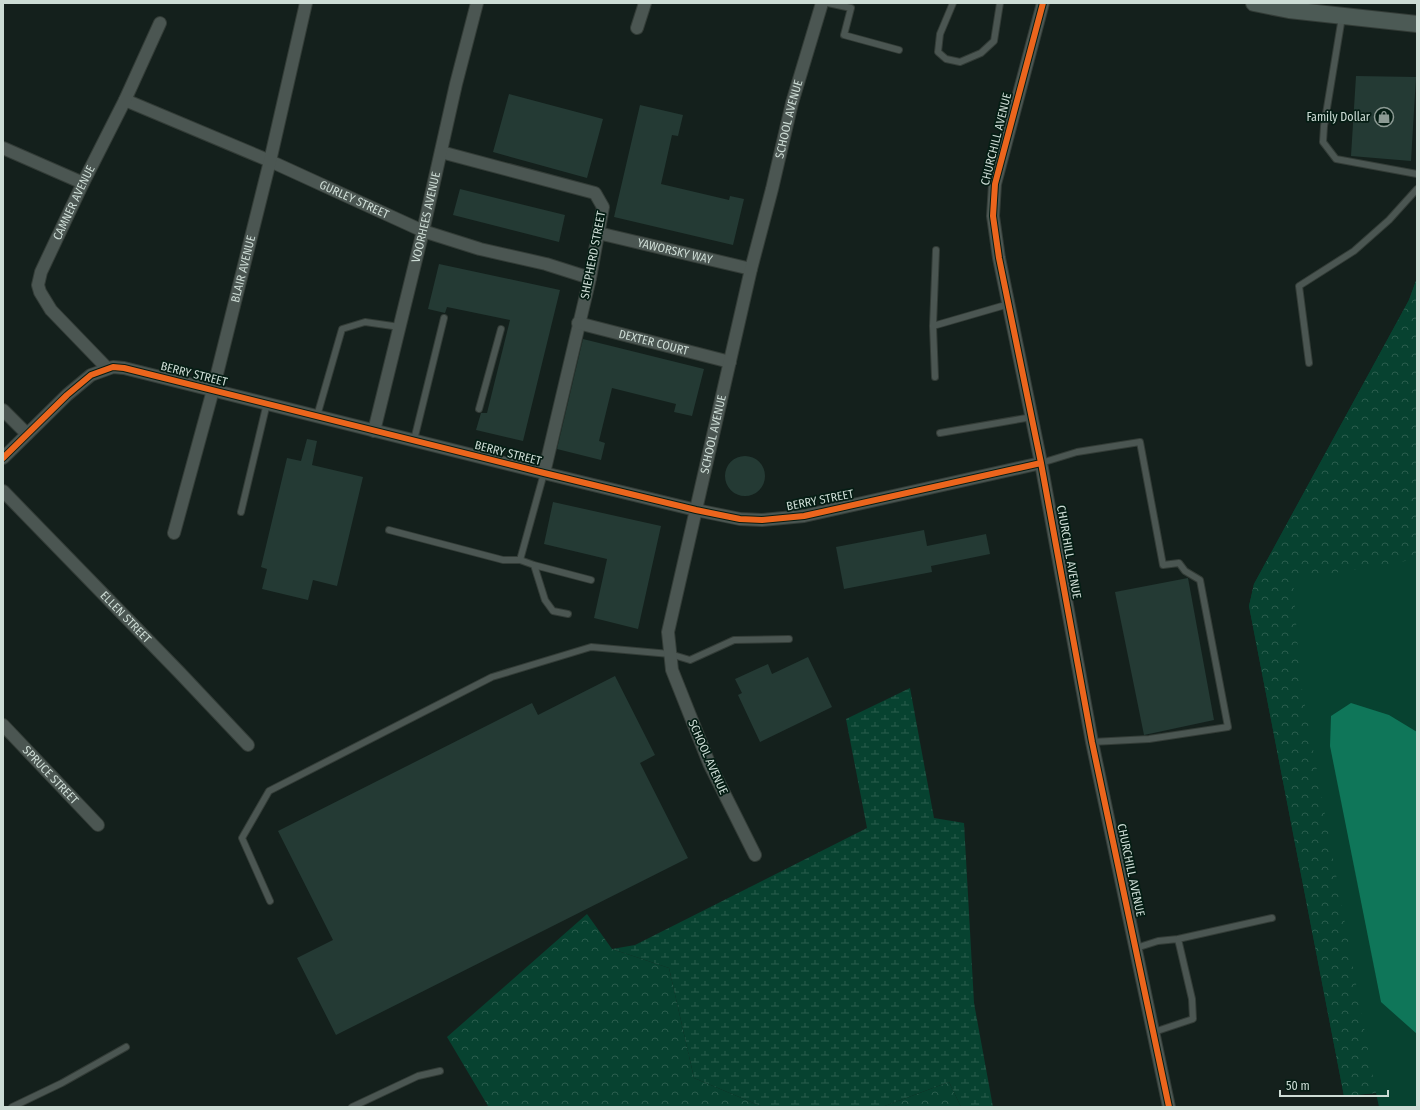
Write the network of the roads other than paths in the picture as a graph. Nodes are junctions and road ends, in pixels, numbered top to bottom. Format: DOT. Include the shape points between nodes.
graph roads {
  1 [pos="306,3"];
  2 [pos="477,3"];
  3 [pos="645,3"];
  4 [pos="822,3"];
  5 [pos="828,3"];
  6 [pos="953,3"];
  7 [pos="1000,3"];
  8 [pos="1043,3"];
  9 [pos="1254,3"];
  10 [pos="1342,16"];
  11 [pos="160,23"];
  12 [pos="1417,24"];
  13 [pos="637,28"];
  14 [pos="899,50"];
  15 [pos="125,100"];
  16 [pos="3,148"];
  17 [pos="441,152"];
  18 [pos="270,161"];
  19 [pos="1417,174"];
  20 [pos="84,183"];
  21 [pos="1417,189"];
  22 [pos="423,231"];
  23 [pos="598,233"];
  24 [pos="936,250"];
  25 [pos="750,269"];
  26 [pos="590,278"];
  27 [pos="1009,304"];
  28 [pos="444,318"];
  29 [pos="578,323"];
  30 [pos="933,326"];
  31 [pos="400,327"];
  32 [pos="501,329"];
  33 [pos="730,362"];
  34 [pos="1308,363"];
  35 [pos="107,368"];
  36 [pos="935,377"];
  37 [pos="214,390"];
  38 [pos="268,403"];
  39 [pos="479,409"];
  40 [pos="3,410"];
  41 [pos="317,416"];
  42 [pos="1032,417"];
  43 [pos="374,430"];
  44 [pos="940,433"];
  45 [pos="27,434"];
  46 [pos="414,440"];
  47 [pos="3,458"];
  48 [pos="1041,463"];
  49 [pos="544,473"];
  50 [pos="3,491"];
  51 [pos="696,510"];
  52 [pos="241,512"];
  53 [pos="389,530"];
  54 [pos="174,533"];
  55 [pos="520,560"];
  56 [pos="534,565"];
  57 [pos="591,580"];
  58 [pos="568,614"];
  59 [pos="789,639"];
  60 [pos="670,654"];
  61 [pos="3,725"];
  62 [pos="1092,742"];
  63 [pos="248,745"];
  64 [pos="98,825"];
  65 [pos="755,855"];
  66 [pos="270,901"];
  67 [pos="1272,918"];
  68 [pos="1178,939"];
  69 [pos="1136,948"];
  70 [pos="1154,1032"];
  71 [pos="126,1047"];
  72 [pos="440,1071"];
  73 [pos="12,1107"];
  74 [pos="352,1107"];
  75 [pos="1169,1107"];
  1 -- 18 [label="street, BLAIR AVENUE"];
  2 -- 17 [label="street, VOORHEES AVENUE"];
  3 -- 13 [label="street"];
  4 -- 25 [label="street, SCHOOL AVENUE" via="792,103"];
  5 -- 14 [label="lane" via="851,8 844,35"];
  6 -- 7 [label="lane" via="940,34 938,52 946,59 960,62 981,53 994,41"];
  8 -- 27 [label="street, CHURCHILL AVENUE" via="995,184 993,216"];
  9 -- 10 [label="main road"];
  10 -- 12 [label="main road"];
  10 -- 19 [label="lane" via="1323,142 1336,159"];
  11 -- 15 [label="street, CAMNER AVENUE"];
  15 -- 18 [label="street, GURLEY STREET"];
  15 -- 20 [label="street, CAMNER AVENUE"];
  16 -- 20 [label="street"];
  17 -- 22 [label="street, VOORHEES AVENUE"];
  17 -- 23 [label="street, SHEPHERD STREET" via="595,193 603,207"];
  18 -- 22 [label="street, GURLEY STREET"];
  18 -- 37 [label="street, BLAIR AVENUE"];
  20 -- 35 [label="street, CAMNER AVENUE" via="41,272 38,285 51,310"];
  21 -- 34 [label="lane" via="1389,220 1354,251 1300,286"];
  22 -- 26 [label="street, GURLEY STREET"];
  22 -- 31 [label="street, VOORHEES AVENUE"];
  23 -- 25 [label="street, YAWORSKY WAY"];
  23 -- 26 [label="street, SHEPHERD STREET"];
  24 -- 30 [label="lane"];
  25 -- 33 [label="street, SCHOOL AVENUE"];
  26 -- 29 [label="street, SHEPHERD STREET"];
  27 -- 30 [label="lane"];
  27 -- 42 [label="street, CHURCHILL AVENUE"];
  28 -- 46 [label="lane"];
  29 -- 33 [label="street, DEXTER COURT"];
  29 -- 49 [label="street, SHEPHERD STREET"];
  30 -- 36 [label="lane"];
  31 -- 41 [label="lane" via="365,322 342,329"];
  31 -- 43 [label="street, VOORHEES AVENUE"];
  32 -- 39 [label="lane"];
  33 -- 51 [label="street, SCHOOL AVENUE"];
  35 -- 37 [label="street, BERRY STREET" via="124,368"];
  35 -- 45 [label="street, BERRY STREET" via="91,375"];
  37 -- 38 [label="street, BERRY STREET"];
  37 -- 54 [label="street, BLAIR AVENUE"];
  38 -- 41 [label="street, BERRY STREET"];
  38 -- 52 [label="lane"];
  40 -- 45 [label="street"];
  41 -- 43 [label="street, BERRY STREET"];
  42 -- 44 [label="lane"];
  42 -- 48 [label="street, CHURCHILL AVENUE"];
  43 -- 46 [label="street, BERRY STREET"];
  45 -- 47 [label="street, BERRY STREET"];
  46 -- 49 [label="street, BERRY STREET"];
  48 -- 51 [label="street, BERRY STREET" via="804,516 762,520"];
  48 -- 62 [label="street, CHURCHILL AVENUE"];
  48 -- 62 [label="lane" via="1077,452 1140,442 1163,565 1179,563 1185,571 1200,580 1228,727 1149,739"];
  49 -- 51 [label="street, BERRY STREET"];
  49 -- 55 [label="lane"];
  50 -- 63 [label="street, ELLEN STREET"];
  51 -- 60 [label="street, SCHOOL AVENUE" via="668,632"];
  53 -- 55 [label="lane" via="503,560"];
  55 -- 56 [label="lane"];
  56 -- 57 [label="lane"];
  56 -- 58 [label="lane" via="545,600 553,611"];
  59 -- 60 [label="lane" via="734,640 690,660"];
  60 -- 65 [label="street, SCHOOL AVENUE" via="672,670 709,763"];
  60 -- 66 [label="lane" via="591,647 492,678 269,791 242,838"];
  61 -- 64 [label="street, SPRUCE STREET"];
  62 -- 69 [label="street, CHURCHILL AVENUE"];
  67 -- 68 [label="lane"];
  68 -- 69 [label="lane"];
  68 -- 70 [label="lane" via="1192,998 1193,1019"];
  69 -- 70 [label="street, CHURCHILL AVENUE"];
  70 -- 75 [label="street, CHURCHILL AVENUE"];
  71 -- 73 [label="lane" via="62,1083"];
  72 -- 74 [label="lane" via="418,1076"];
}
